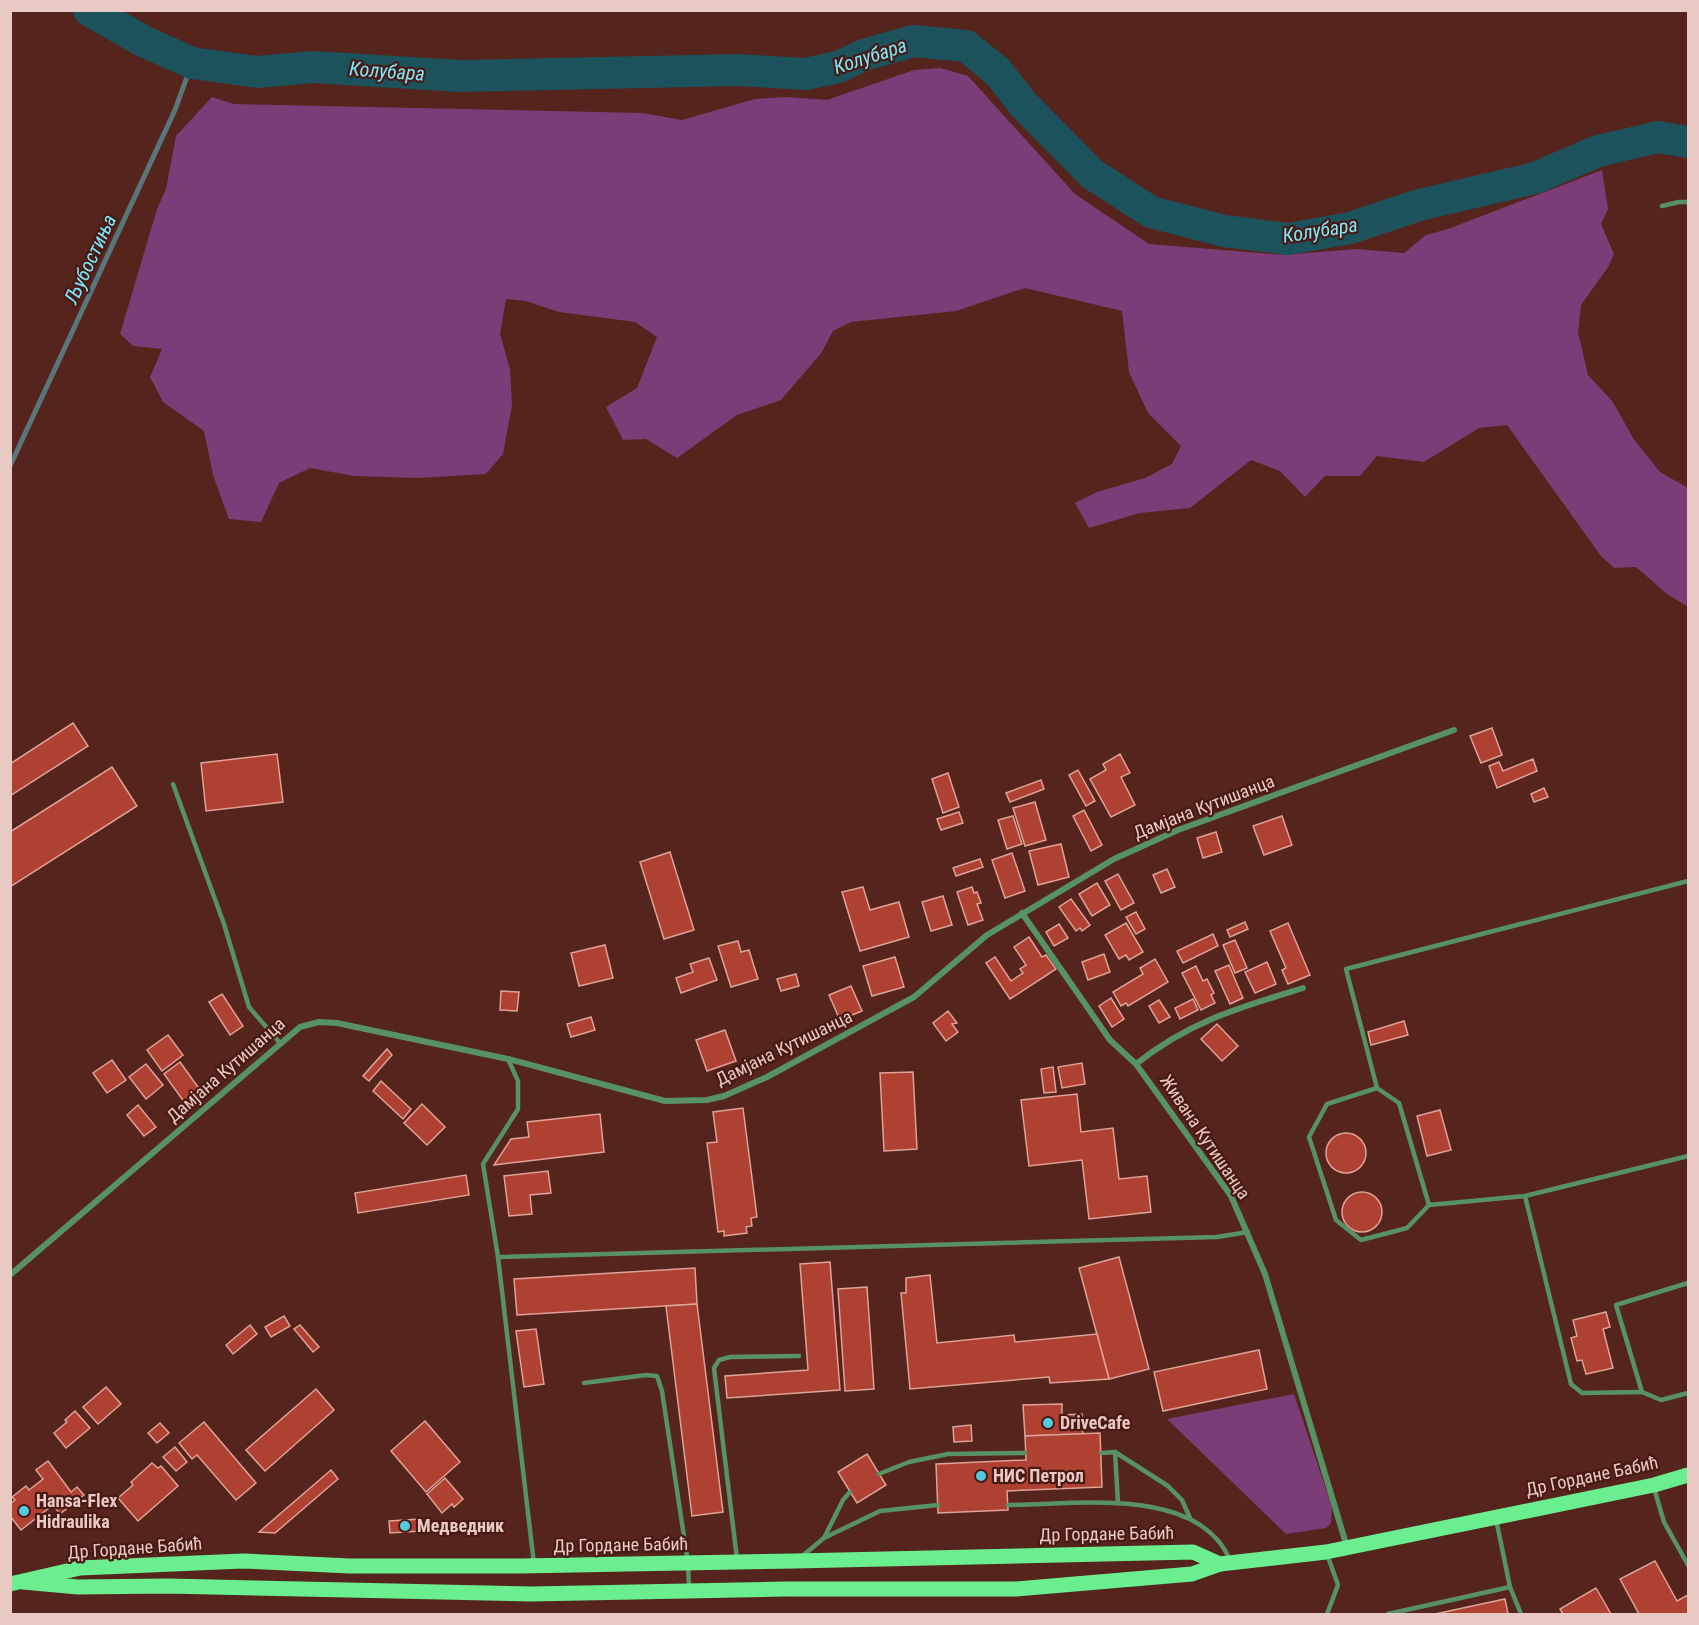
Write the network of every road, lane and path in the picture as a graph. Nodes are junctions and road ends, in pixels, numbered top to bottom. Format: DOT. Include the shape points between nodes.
graph roads {
  1 [pos="1689,202"];
  2 [pos="1662,206"];
  3 [pos="1454,730"];
  4 [pos="173,784"];
  5 [pos="1689,881"];
  6 [pos="1022,913"];
  7 [pos="1303,988"];
  8 [pos="280,1043"];
  9 [pos="508,1059"];
  10 [pos="1136,1064"];
  11 [pos="1377,1088"];
  12 [pos="1689,1156"];
  13 [pos="1525,1196"];
  14 [pos="1429,1205"];
  15 [pos="1248,1232"];
  16 [pos="498,1257"];
  17 [pos="10,1275"];
  18 [pos="1689,1283"];
  19 [pos="799,1356"];
  20 [pos="584,1383"];
  21 [pos="1642,1392"];
  22 [pos="1689,1393"];
  23 [pos="1115,1452"];
  24 [pos="1025,1453"];
  25 [pos="1101,1453"];
  26 [pos="879,1474"];
  27 [pos="1689,1475"];
  28 [pos="1654,1485"];
  29 [pos="850,1492"];
  30 [pos="1118,1503"];
  31 [pos="938,1505"];
  32 [pos="1008,1505"];
  33 [pos="1495,1516"];
  34 [pos="1190,1518"];
  35 [pos="824,1538"];
  36 [pos="1347,1548"];
  37 [pos="1326,1552"];
  38 [pos="795,1562"];
  39 [pos="688,1563"];
  40 [pos="737,1563"];
  41 [pos="1226,1563"];
  42 [pos="534,1565"];
  43 [pos="1689,1565"];
  44 [pos="16,1583"];
  45 [pos="1510,1587"];
  46 [pos="689,1591"];
  47 [pos="1327,1614"];
  48 [pos="1388,1614"];
  49 [pos="1521,1614"];
  1 -- 2 [label="lane"];
  3 -- 6 [label="street, Дамјана Кутишанца" via="1178,830 1114,859"];
  4 -- 8 [label="lane" via="224,924 249,1007"];
  5 -- 11 [label="lane" via="1346,969"];
  6 -- 9 [label="street, Дамјана Кутишанца" via="979,941 914,997 767,1077 724,1096 665,1101"];
  6 -- 10 [label="street, Живана Кутишанца" via="1110,1040"];
  7 -- 10 [label="street" via="1200,1023"];
  8 -- 9 [label="street, Дамјана Кутишанца" via="300,1027 337,1023"];
  8 -- 17 [label="street, Дамјана Кутишанца"];
  9 -- 16 [label="lane" via="518,1082 518,1109 483,1164"];
  10 -- 15 [label="street, Живана Кутишанца" via="1231,1196"];
  11 -- 14 [label="lane" via="1399,1103"];
  11 -- 14 [label="lane" via="1327,1104 1309,1137 1335,1220 1361,1240 1407,1227"];
  12 -- 13 [label="lane"];
  13 -- 14 [label="lane"];
  13 -- 21 [label="lane" via="1571,1384 1582,1392"];
  15 -- 16 [label="lane" via="1217,1237"];
  15 -- 36 [label="street, Живана Кутишанца" via="1265,1274"];
  16 -- 42 [label="lane"];
  18 -- 21 [label="lane" via="1616,1305"];
  19 -- 40 [label="lane" via="730,1357 719,1360 714,1368"];
  20 -- 39 [label="lane" via="657,1376"];
  21 -- 22 [label="lane" via="1661,1400"];
  23 -- 25 [label="lane"];
  23 -- 30 [label="lane"];
  23 -- 34 [label="lane" via="1168,1486 1182,1500"];
  24 -- 26 [label="lane" via="948,1454 909,1462"];
  27 -- 28 [label="main road, Др Гордане Бабић"];
  28 -- 33 [label="main road, Др Гордане Бабић"];
  28 -- 43 [label="lane" via="1664,1522"];
  29 -- 35 [label="lane"];
  30 -- 32 [label="lane"];
  30 -- 34 [label="lane"];
  31 -- 35 [label="lane" via="880,1511"];
  33 -- 36 [label="main road, Др Гордане Бабић"];
  33 -- 45 [label="lane"];
  34 -- 41 [label="lane" via="1225,1548"];
  35 -- 38 [label="lane"];
  36 -- 37 [label="main road, Др Гордане Бабић"];
  37 -- 41 [label="main road, Др Гордане Бабић"];
  37 -- 47 [label="lane" via="1338,1585"];
  38 -- 40 [label="main road, Др Гордане Бабић"];
  38 -- 41 [label="main road, Др Гордане Бабић" via="1193,1552"];
  39 -- 40 [label="main road, Др Гордане Бабић"];
  39 -- 42 [label="main road, Др Гордане Бабић"];
  39 -- 46 [label="lane"];
  41 -- 46 [label="main road, Др Гордане Бабић" via="1192,1574 1016,1589"];
  42 -- 44 [label="main road, Др Гордане Бабић" via="350,1566 243,1561 80,1568"];
  44 -- 46 [label="main road, Др Гордане Бабић" via="519,1594"];
  45 -- 48 [label="lane"];
  45 -- 49 [label="lane"];
}
